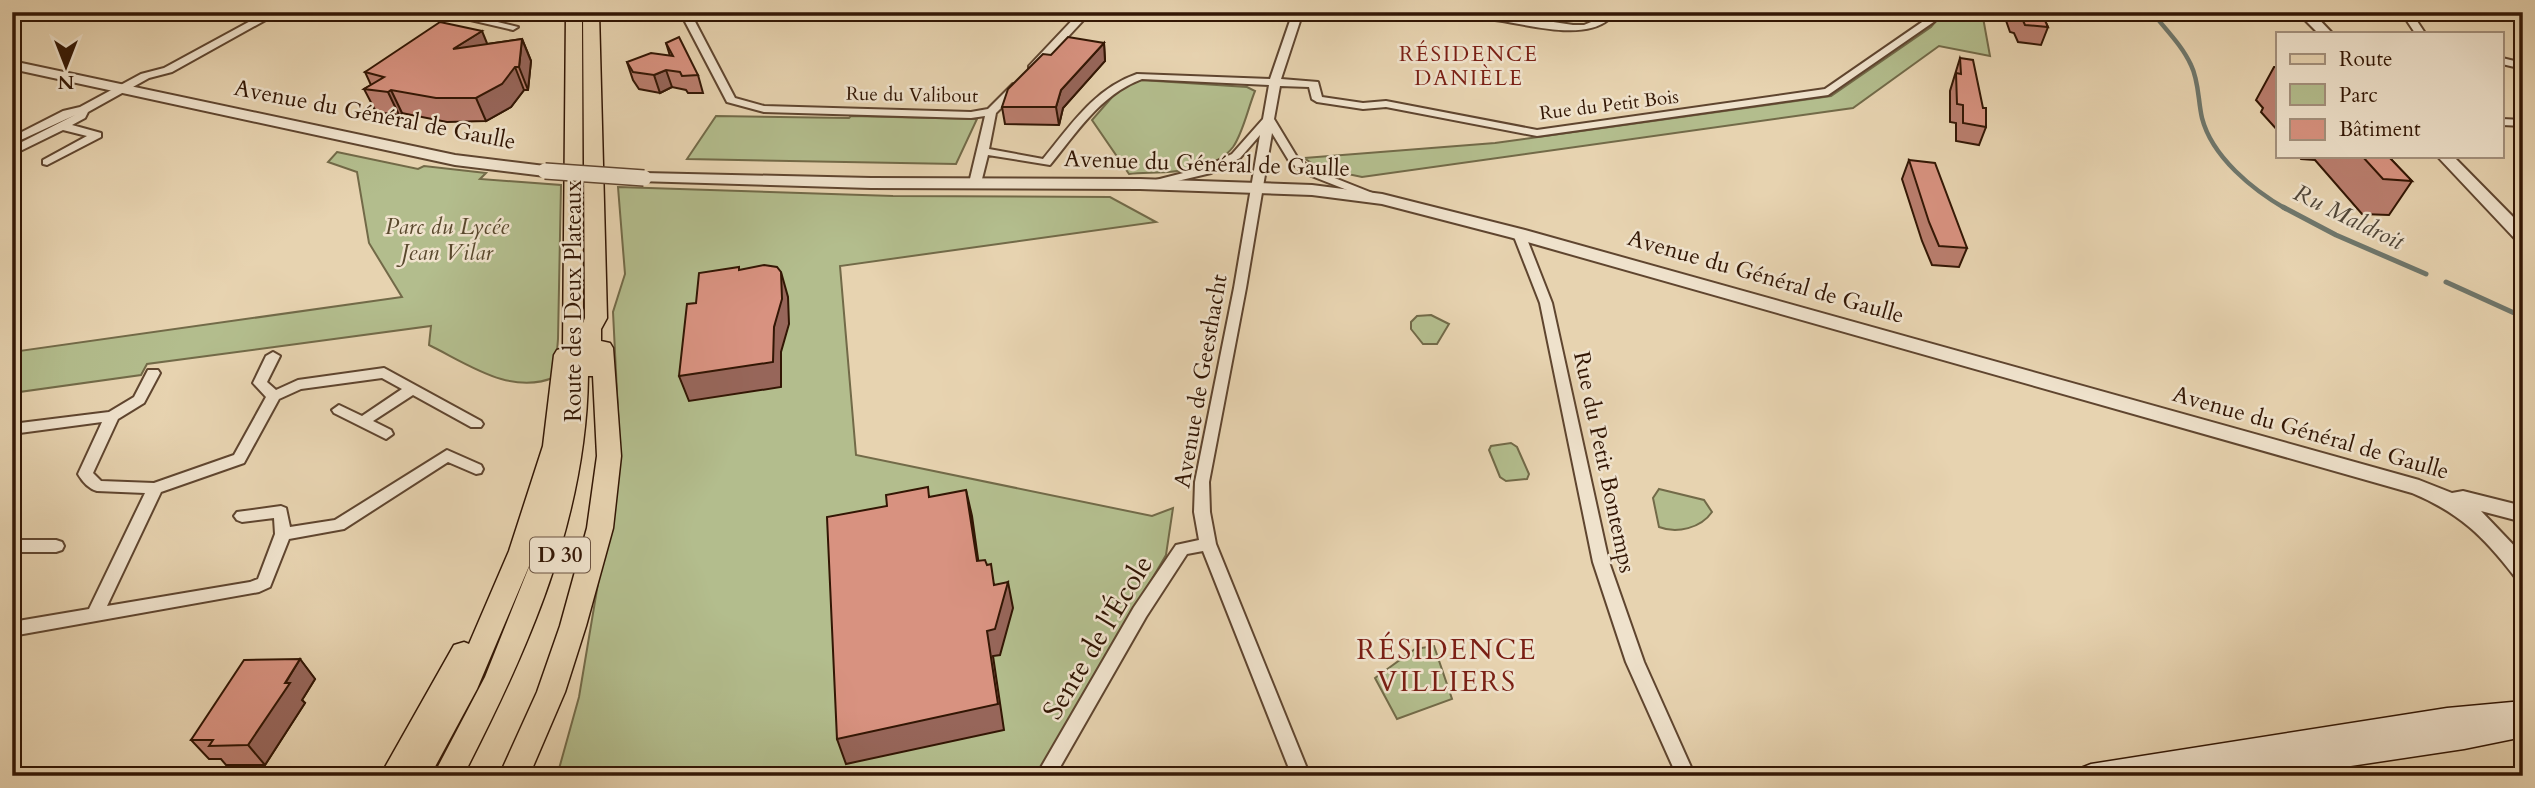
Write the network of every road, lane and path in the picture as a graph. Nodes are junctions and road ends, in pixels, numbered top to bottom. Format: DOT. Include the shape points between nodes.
graph roads {
  1 [pos="260,12"];
  2 [pos="275,12"];
  3 [pos="441,12"];
  4 [pos="574,12"];
  5 [pos="591,12"];
  6 [pos="685,12"];
  7 [pos="1087,12"];
  8 [pos="1297,12"];
  9 [pos="1494,12"];
  10 [pos="1928,12"];
  11 [pos="2304,12"];
  12 [pos="2406,12"];
  13 [pos="2491,13"];
  14 [pos="1529,17"];
  15 [pos="2523,19"];
  16 [pos="1603,20"];
  17 [pos="513,27"];
  18 [pos="2324,32"];
  19 [pos="2419,32"];
  20 [pos="2504,61"];
  21 [pos="12,65"];
  22 [pos="2523,66"];
  23 [pos="145,76"];
  24 [pos="1276,83"];
  25 [pos="121,89"];
  26 [pos="83,110"];
  27 [pos="991,112"];
  28 [pos="1269,119"];
  29 [pos="2504,122"];
  30 [pos="2523,123"];
  31 [pos="62,125"];
  32 [pos="12,141"];
  33 [pos="983,151"];
  34 [pos="12,152"];
  35 [pos="2447,158"];
  36 [pos="47,162"];
  37 [pos="975,183"];
  38 [pos="1152,184"];
  39 [pos="1258,187"];
  40 [pos="1382,199"];
  41 [pos="1519,234"];
  42 [pos="2523,237"];
  43 [pos="596,318"];
  44 [pos="572,333"];
  45 [pos="273,356"];
  46 [pos="153,373"];
  47 [pos="412,389"];
  48 [pos="274,396"];
  49 [pos="339,410"];
  50 [pos="112,416"];
  51 [pos="362,422"];
  52 [pos="475,424"];
  53 [pos="12,429"];
  54 [pos="386,434"];
  55 [pos="476,469"];
  56 [pos="155,488"];
  57 [pos="2452,500"];
  58 [pos="2523,514"];
  59 [pos="242,516"];
  60 [pos="283,534"];
  61 [pos="1209,544"];
  62 [pos="12,546"];
  63 [pos="56,546"];
  64 [pos="522,551"];
  65 [pos="2523,571"];
  66 [pos="93,616"];
  67 [pos="12,629"];
  68 [pos="551,692"];
  69 [pos="2523,712"];
  70 [pos="2523,726"];
  71 [pos="2192,771"];
  72 [pos="395,776"];
  73 [pos="414,776"];
  74 [pos="448,776"];
  75 [pos="464,776"];
  76 [pos="514,776"];
  77 [pos="529,776"];
  78 [pos="1045,776"];
  79 [pos="1301,776"];
  80 [pos="1686,776"];
  81 [pos="2091,776"];
  1 -- 23 [label="street"];
  2 -- 23 [label="street" via="168,70"];
  3 -- 17 [label="street"];
  4 -- 44 [label="main road, Route des Deux Plateaux / D 30"];
  5 -- 43 [label="main road, Route des Deux Plateaux / D 30"];
  6 -- 27 [label="street, Rue du Valibout" via="731,100 742,104 764,109"];
  7 -- 27 [label="street"];
  8 -- 24 [label="street, Avenue de Geesthacht"];
  9 -- 14 [label="street" via="1495,18"];
  10 -- 24 [label="street, Rue du Petit Bois" via="1930,20 1828,92 1537,133 1386,104 1363,106 1317,99 1314,84"];
  11 -- 18 [label="street"];
  12 -- 19 [label="street"];
  13 -- 15 [label="street"];
  14 -- 16 [label="street" via="1586,28"];
  20 -- 22 [label="street"];
  21 -- 25 [label="street, Avenue du Général de Gaulle"];
  23 -- 25 [label="street"];
  24 -- 28 [label="street, Avenue de Geesthacht"];
  24 -- 33 [label="street" via="1127,79 1104,94 1046,163"];
  25 -- 26 [label="street"];
  25 -- 37 [label="street, Avenue du Général de Gaulle, bridge" via="455,160 545,172"];
  26 -- 31 [label="street" via="81,116"];
  26 -- 32 [label="street" via="67,113"];
  27 -- 33 [label="street, Rue du Valibout"];
  28 -- 38 [label="street" via="1236,156 1207,171"];
  28 -- 39 [label="street, Avenue de Geesthacht"];
  28 -- 40 [label="street" via="1293,159 1308,171"];
  29 -- 30 [label="street"];
  31 -- 34 [label="street"];
  31 -- 36 [label="street" via="97,135"];
  33 -- 37 [label="street, Rue du Valibout"];
  35 -- 42 [label="street"];
  37 -- 38 [label="street, Avenue du Général de Gaulle"];
  38 -- 39 [label="street, Avenue du Général de Gaulle"];
  39 -- 40 [label="street, Avenue du Général de Gaulle"];
  39 -- 61 [label="street, Avenue de Geesthacht" via="1202,482"];
  40 -- 41 [label="street, Avenue du Général de Gaulle"];
  41 -- 57 [label="street, Avenue du Général de Gaulle"];
  41 -- 80 [label="street, Rue du Petit Bontemps" via="1546,303 1601,562 1634,662"];
  43 -- 68 [label="main road" via="608,468 600,528"];
  43 -- 75 [label="main road, Route des Deux Plateaux / D 30" via="590,329 586,443 574,508 516,674"];
  44 -- 64 [label="main road" via="564,357 555,446"];
  44 -- 74 [label="main road, Route des Deux Plateaux / D 30" via="577,389 573,443 560,508 499,677"];
  45 -- 48 [label="street" via="260,383"];
  46 -- 50 [label="street" via="139,400"];
  47 -- 48 [label="street" via="384,373 298,385"];
  47 -- 51 [label="street"];
  47 -- 52 [label="street"];
  48 -- 56 [label="street" via="239,458"];
  49 -- 51 [label="street"];
  50 -- 53 [label="street"];
  50 -- 56 [label="street" via="85,474 97,486"];
  51 -- 54 [label="street"];
  55 -- 60 [label="street" via="447,454 339,525"];
  56 -- 66 [label="street"];
  57 -- 58 [label="street, Avenue du Général de Gaulle"];
  57 -- 65 [label="street, Avenue du Général de Gaulle" via="2487,526"];
  59 -- 60 [label="street" via="281,512"];
  60 -- 66 [label="street" via="264,583 253,589"];
  61 -- 78 [label="street, Sente de l'École" via="1182,549"];
  61 -- 79 [label="street, Avenue de Geesthacht"];
  62 -- 63 [label="street"];
  64 -- 72 [label="main road"];
  64 -- 73 [label="main road" via="463,689"];
  66 -- 67 [label="street"];
  68 -- 76 [label="main road"];
  68 -- 77 [label="main road" via="553,713"];
  69 -- 71 [label="main road" via="2446,719"];
  70 -- 71 [label="main road" via="2343,757"];
  71 -- 81 [label="main road"];
}
